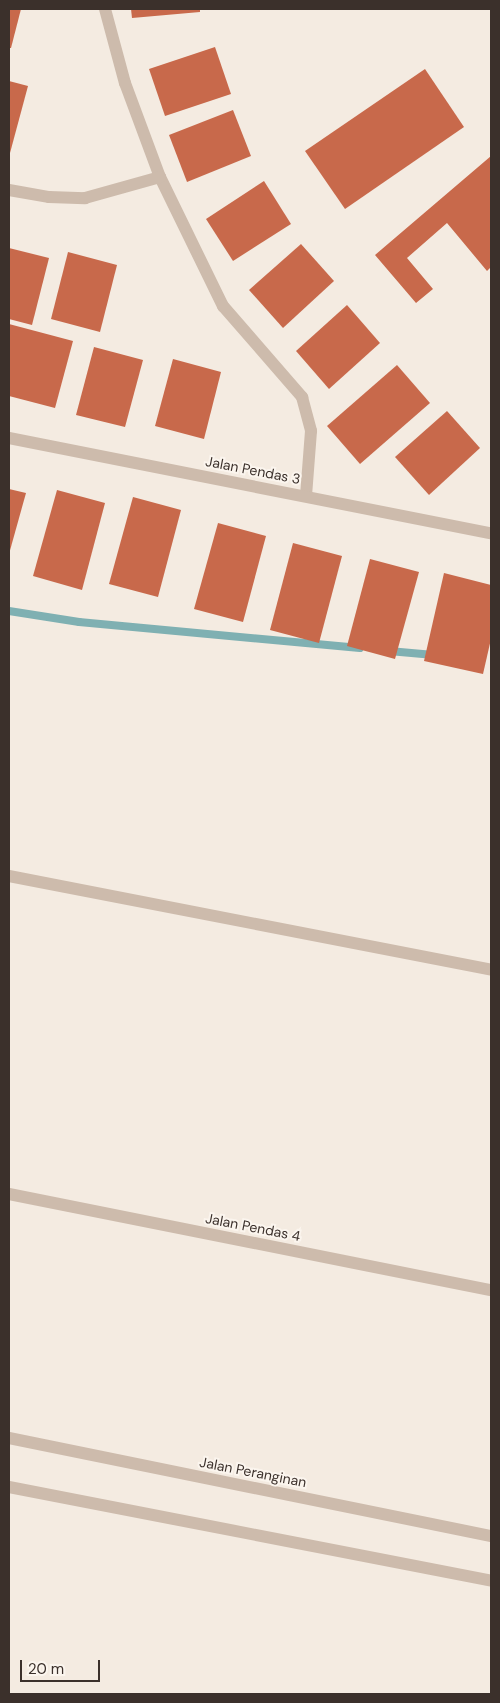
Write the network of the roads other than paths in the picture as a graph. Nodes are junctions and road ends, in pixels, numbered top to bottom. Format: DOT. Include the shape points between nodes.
graph roads {
  1 [pos="105,9"];
  2 [pos="160,177"];
  3 [pos="9,190"];
  4 [pos="9,438"];
  5 [pos="306,496"];
  6 [pos="490,533"];
  7 [pos="9,876"];
  8 [pos="491,970"];
  9 [pos="9,1194"];
  10 [pos="491,1290"];
  11 [pos="9,1438"];
  12 [pos="9,1487"];
  13 [pos="491,1536"];
  14 [pos="491,1581"];
  1 -- 2 [label="street" via="125,83"];
  2 -- 3 [label="street" via="85,198 49,197"];
  2 -- 5 [label="street" via="223,306 302,397 311,431"];
  4 -- 5 [label="street, Jalan Pendas 3"];
  5 -- 6 [label="street, Jalan Pendas 3"];
  7 -- 8 [label="street"];
  9 -- 10 [label="street, Jalan Pendas 4"];
  11 -- 13 [label="street, Jalan Peranginan"];
  12 -- 14 [label="street"];
}
